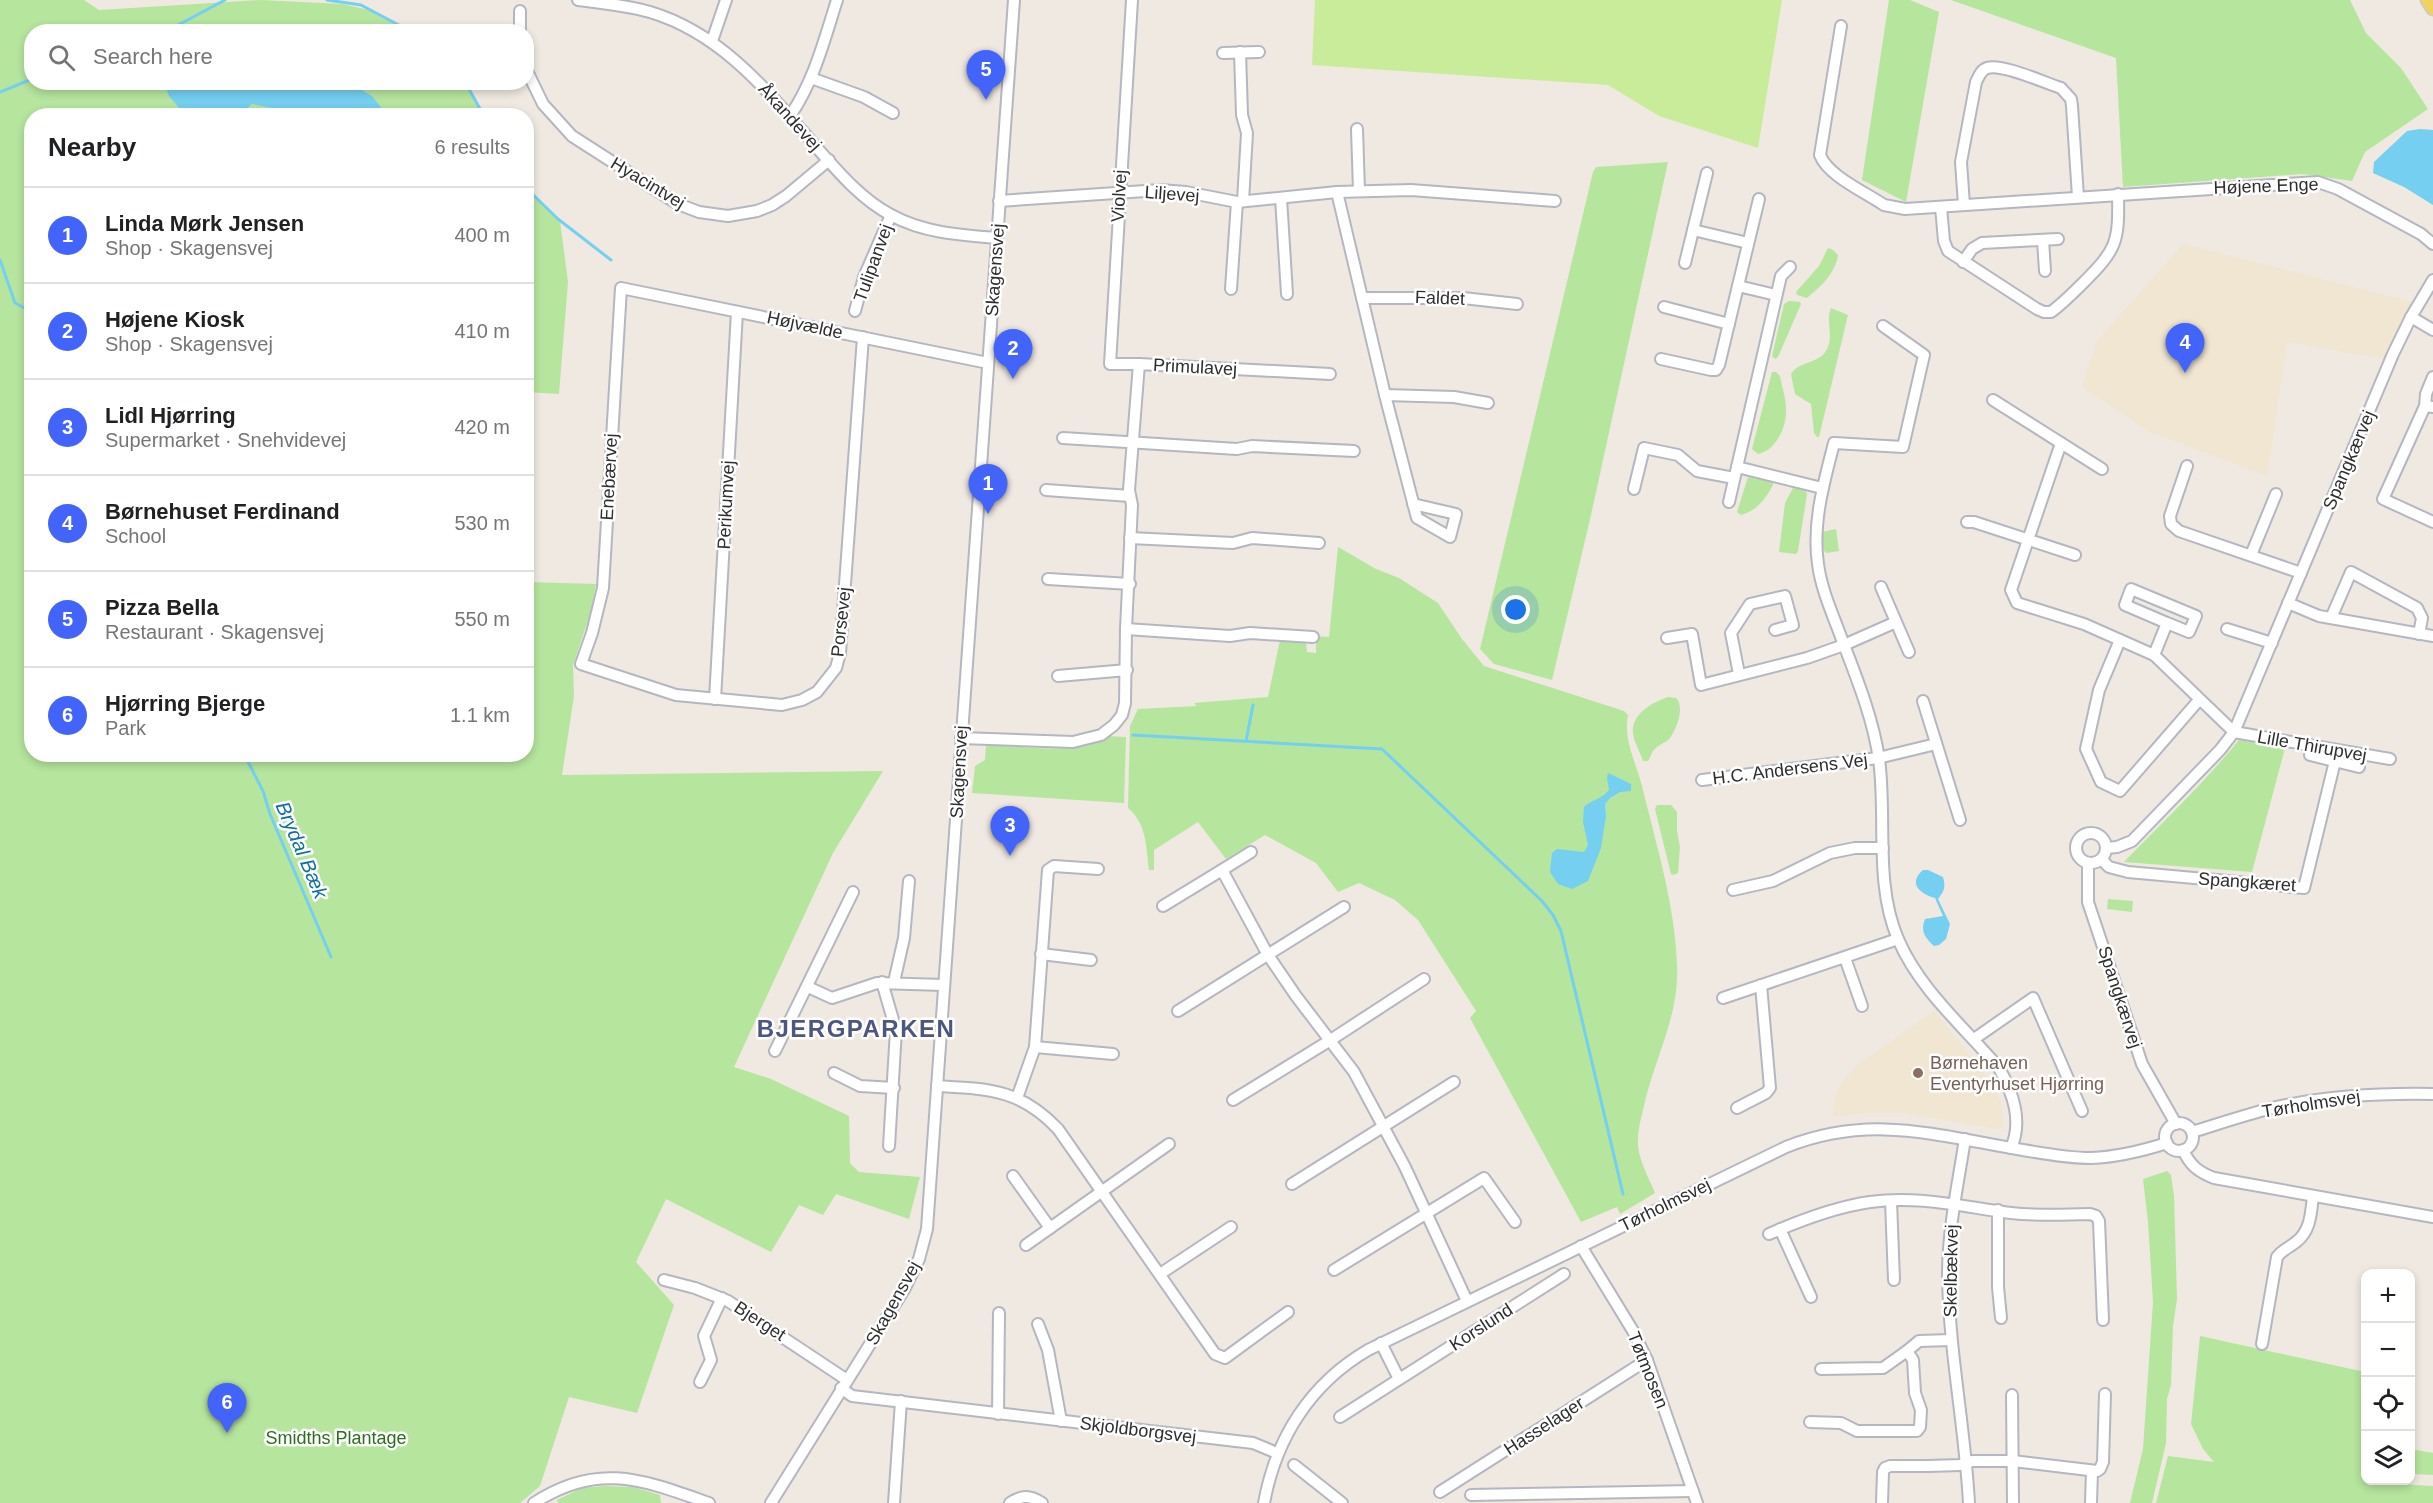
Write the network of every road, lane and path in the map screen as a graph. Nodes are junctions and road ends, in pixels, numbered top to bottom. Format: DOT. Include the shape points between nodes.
graph roads {
  1 [pos="578,0"];
  2 [pos="726,0"];
  3 [pos="837,0"];
  4 [pos="1014,0"];
  5 [pos="1132,0"];
  6 [pos="2427,0"];
  7 [pos="622,3"];
  8 [pos="2433,9"];
  9 [pos="520,11"];
  10 [pos="520,24"];
  11 [pos="1841,26"];
  12 [pos="712,41"];
  13 [pos="1240,52"];
  14 [pos="1259,52"];
  15 [pos="1223,53"];
  16 [pos="811,78"];
  17 [pos="534,85"];
  18 [pos="893,113"];
  19 [pos="790,116"];
  20 [pos="1356,129"];
  21 [pos="829,160"];
  22 [pos="1707,172"];
  23 [pos="1359,191"];
  24 [pos="1119,192"];
  25 [pos="1337,192"];
  26 [pos="2118,194"];
  27 [pos="2078,197"];
  28 [pos="1281,198"];
  29 [pos="1759,199"];
  30 [pos="999,201"];
  31 [pos="1555,201"];
  32 [pos="1240,202"];
  33 [pos="1964,205"];
  34 [pos="1941,207"];
  35 [pos="891,215"];
  36 [pos="1693,230"];
  37 [pos="997,238"];
  38 [pos="2058,239"];
  39 [pos="2043,240"];
  40 [pos="1748,243"];
  41 [pos="2433,244"];
  42 [pos="1963,262"];
  43 [pos="1685,263"];
  44 [pos="1790,267"];
  45 [pos="2045,271"];
  46 [pos="2433,280"];
  47 [pos="1738,286"];
  48 [pos="621,288"];
  49 [pos="1231,289"];
  50 [pos="1287,294"];
  51 [pos="1776,295"];
  52 [pos="1362,298"];
  53 [pos="1517,304"];
  54 [pos="1664,307"];
  55 [pos="855,311"];
  56 [pos="737,312"];
  57 [pos="2411,316"];
  58 [pos="1729,324"];
  59 [pos="1883,326"];
  60 [pos="2433,330"];
  61 [pos="863,337"];
  62 [pos="1661,359"];
  63 [pos="988,363"];
  64 [pos="1139,364"];
  65 [pos="1330,374"];
  66 [pos="2433,377"];
  67 [pos="1385,395"];
  68 [pos="1993,400"];
  69 [pos="1488,403"];
  70 [pos="2429,406"];
  71 [pos="1063,438"];
  72 [pos="1132,443"];
  73 [pos="2061,443"];
  74 [pos="1354,451"];
  75 [pos="2187,466"];
  76 [pos="1737,467"];
  77 [pos="2102,469"];
  78 [pos="1734,478"];
  79 [pos="1822,488"];
  80 [pos="1634,489"];
  81 [pos="1046,490"];
  82 [pos="2276,494"];
  83 [pos="1130,496"];
  84 [pos="1729,502"];
  85 [pos="1413,504"];
  86 [pos="1967,522"];
  87 [pos="2433,522"];
  88 [pos="1130,538"];
  89 [pos="2028,540"];
  90 [pos="1319,543"];
  91 [pos="2075,555"];
  92 [pos="2251,555"];
  93 [pos="2301,573"];
  94 [pos="1048,579"];
  95 [pos="1130,584"];
  96 [pos="1881,587"];
  97 [pos="2289,603"];
  98 [pos="2331,618"];
  99 [pos="1896,622"];
  100 [pos="2168,623"];
  101 [pos="1126,629"];
  102 [pos="2227,629"];
  103 [pos="1775,630"];
  104 [pos="2419,634"];
  105 [pos="2433,636"];
  106 [pos="1313,637"];
  107 [pos="1667,638"];
  108 [pos="2120,640"];
  109 [pos="2272,643"];
  110 [pos="1844,645"];
  111 [pos="1909,652"];
  112 [pos="2154,655"];
  113 [pos="581,664"];
  114 [pos="1126,670"];
  115 [pos="1739,674"];
  116 [pos="1058,676"];
  117 [pos="715,699"];
  118 [pos="1923,700"];
  119 [pos="2199,700"];
  120 [pos="2234,732"];
  121 [pos="961,738"];
  122 [pos="1936,744"];
  123 [pos="2310,754"];
  124 [pos="1878,758"];
  125 [pos="2391,759"];
  126 [pos="2335,760"];
  127 [pos="2359,767"];
  128 [pos="1702,780"];
  129 [pos="1960,820"];
  130 [pos="1883,848"];
  131 [pos="2106,848"];
  132 [pos="1251,852"];
  133 [pos="2102,860"];
  134 [pos="2088,863"];
  135 [pos="1098,869"];
  136 [pos="1222,870"];
  137 [pos="909,881"];
  138 [pos="1733,890"];
  139 [pos="853,892"];
  140 [pos="1163,906"];
  141 [pos="1344,907"];
  142 [pos="1898,939"];
  143 [pos="1041,954"];
  144 [pos="1268,955"];
  145 [pos="1845,958"];
  146 [pos="1091,960"];
  147 [pos="1424,979"];
  148 [pos="882,982"];
  149 [pos="894,982"];
  150 [pos="944,984"];
  151 [pos="1761,985"];
  152 [pos="808,987"];
  153 [pos="1723,998"];
  154 [pos="1862,1006"];
  155 [pos="1178,1011"];
  156 [pos="1974,1039"];
  157 [pos="1329,1041"];
  158 [pos="1035,1047"];
  159 [pos="775,1051"];
  160 [pos="1113,1054"];
  161 [pos="834,1073"];
  162 [pos="1454,1082"];
  163 [pos="937,1086"];
  164 [pos="894,1088"];
  165 [pos="2433,1094"];
  166 [pos="1017,1098"];
  167 [pos="1233,1100"];
  168 [pos="1737,1108"];
  169 [pos="2082,1111"];
  170 [pos="2176,1124"];
  171 [pos="1384,1126"];
  172 [pos="2192,1132"];
  173 [pos="1965,1139"];
  174 [pos="2167,1143"];
  175 [pos="1169,1144"];
  176 [pos="889,1146"];
  177 [pos="2011,1148"];
  178 [pos="2183,1150"];
  179 [pos="1013,1176"];
  180 [pos="1292,1184"];
  181 [pos="1101,1192"];
  182 [pos="2313,1196"];
  183 [pos="1891,1201"];
  184 [pos="1955,1203"];
  185 [pos="1998,1210"];
  186 [pos="1425,1214"];
  187 [pos="2433,1217"];
  188 [pos="1515,1222"];
  189 [pos="1231,1227"];
  190 [pos="1050,1228"];
  191 [pos="1780,1229"];
  192 [pos="1769,1234"];
  193 [pos="1026,1245"];
  194 [pos="1581,1246"];
  195 [pos="1334,1270"];
  196 [pos="1160,1274"];
  197 [pos="1564,1274"];
  198 [pos="664,1280"];
  199 [pos="1894,1280"];
  200 [pos="1811,1297"];
  201 [pos="722,1298"];
  202 [pos="1467,1301"];
  203 [pos="1288,1312"];
  204 [pos="999,1313"];
  205 [pos="2001,1318"];
  206 [pos="2103,1320"];
  207 [pos="1038,1324"];
  208 [pos="1951,1340"];
  209 [pos="1380,1343"];
  210 [pos="2262,1344"];
  211 [pos="1907,1351"];
  212 [pos="1647,1360"];
  213 [pos="1821,1369"];
  214 [pos="1399,1379"];
  215 [pos="700,1382"];
  216 [pos="844,1384"];
  217 [pos="2105,1394"];
  218 [pos="2012,1395"];
  219 [pos="901,1401"];
  220 [pos="998,1414"];
  221 [pos="1340,1417"];
  222 [pos="1061,1421"];
  223 [pos="1810,1422"];
  224 [pos="1277,1453"];
  225 [pos="2013,1461"];
  226 [pos="1967,1462"];
  227 [pos="1293,1465"];
  228 [pos="2092,1471"];
  229 [pos="1693,1491"];
  230 [pos="1440,1492"];
  231 [pos="1471,1495"];
  232 [pos="534,1503"];
  233 [pos="709,1503"];
  234 [pos="771,1503"];
  235 [pos="894,1503"];
  236 [pos="1010,1503"];
  237 [pos="1042,1503"];
  238 [pos="1264,1503"];
  239 [pos="1342,1503"];
  240 [pos="1697,1503"];
  241 [pos="1882,1503"];
  242 [pos="1969,1503"];
  243 [pos="2013,1503"];
  244 [pos="2091,1503"];
  1 -- 7 [label="street, Åkandevej"];
  2 -- 12 [label="street"];
  3 -- 16 [label="street"];
  4 -- 30 [label="street, Skagensvej"];
  5 -- 24 [label="street, Violvej"];
  6 -- 8 [label="main road"];
  7 -- 12 [label="street, Åkandevej" via="679,23"];
  9 -- 10 [label="street"];
  11 -- 34 [label="street, Højene Enge" via="1820,145 1824,165 1893,208"];
  12 -- 19 [label="street, Åkandevej"];
  13 -- 14 [label="street"];
  13 -- 15 [label="street"];
  13 -- 32 [label="street" via="1242,114 1247,133"];
  16 -- 18 [label="street" via="864,97"];
  16 -- 19 [label="street"];
  17 -- 21 [label="street, Hyacintvej" via="543,104 572,136 678,204 699,212 729,216 772,205"];
  19 -- 21 [label="street, Åkandevej"];
  20 -- 23 [label="street"];
  21 -- 35 [label="street, Åkandevej" via="861,194"];
  22 -- 36 [label="street"];
  23 -- 25 [label="street, Liljevej"];
  23 -- 31 [label="street, Liljevej" via="1411,190"];
  24 -- 30 [label="street, Liljevej"];
  24 -- 32 [label="street, Liljevej" via="1186,192"];
  24 -- 64 [label="street, Violvej" via="1110,364"];
  25 -- 28 [label="street, Liljevej"];
  25 -- 52 [label="street"];
  26 -- 27 [label="street, Højene Enge"];
  26 -- 41 [label="street, Højene Enge" via="2318,182 2338,189"];
  26 -- 42 [label="street" via="2119,229 2114,248 2051,312 2037,309"];
  27 -- 33 [label="street, Højene Enge"];
  27 -- 33 [label="street" via="2068,94 2008,70 1988,67 1976,82 1961,162"];
  28 -- 32 [label="street, Liljevej"];
  28 -- 50 [label="street"];
  29 -- 40 [label="street"];
  30 -- 37 [label="street, Skagensvej"];
  32 -- 49 [label="street"];
  33 -- 34 [label="street, Højene Enge"];
  34 -- 42 [label="street" via="1948,251"];
  35 -- 37 [label="street, Åkandevej" via="928,230"];
  35 -- 55 [label="street, Tulipanvej" via="864,277"];
  36 -- 40 [label="street"];
  36 -- 43 [label="street"];
  37 -- 63 [label="street, Skagensvej"];
  38 -- 39 [label="street"];
  39 -- 42 [label="street" via="1982,243"];
  39 -- 45 [label="street"];
  40 -- 47 [label="street"];
  44 -- 51 [label="street" via="1781,276"];
  46 -- 57 [label="street, Spangkærvej"];
  47 -- 51 [label="street"];
  47 -- 58 [label="street"];
  48 -- 56 [label="street, Højvælde"];
  48 -- 113 [label="street, Enebærvej" via="603,588"];
  51 -- 76 [label="street"];
  52 -- 53 [label="street, Faldet" via="1453,298"];
  52 -- 67 [label="street"];
  54 -- 58 [label="street"];
  56 -- 61 [label="street, Højvælde"];
  56 -- 117 [label="street, Perikumvej"];
  57 -- 60 [label="street"];
  57 -- 93 [label="street, Spangkærvej"];
  58 -- 62 [label="street" via="1716,370"];
  59 -- 79 [label="street, H.C. Andersens Vej" via="1924,354 1903,447 1834,443"];
  61 -- 63 [label="street, Højvælde"];
  61 -- 117 [label="street, Porsevej" via="836,668 817,692 802,700 782,705"];
  63 -- 121 [label="street, Skagensvej"];
  64 -- 65 [label="street, Primulavej"];
  64 -- 72 [label="street, Primulavej"];
  66 -- 70 [label="street" via="2426,394"];
  67 -- 69 [label="street" via="1454,397"];
  67 -- 85 [label="street"];
  68 -- 73 [label="street"];
  70 -- 87 [label="street" via="2382,499"];
  71 -- 72 [label="street"];
  72 -- 74 [label="street"];
  72 -- 83 [label="street, Primulavej"];
  73 -- 77 [label="street"];
  73 -- 89 [label="street"];
  75 -- 92 [label="street" via="2170,516 2171,524 2179,531"];
  76 -- 78 [label="street"];
  76 -- 79 [label="street"];
  78 -- 80 [label="street" via="1697,471 1678,455 1644,447"];
  78 -- 84 [label="street"];
  79 -- 110 [label="street, H.C. Andersens Vej" via="1818,563"];
  81 -- 83 [label="street"];
  82 -- 92 [label="street"];
  83 -- 88 [label="street, Primulavej"];
  86 -- 89 [label="street"];
  88 -- 90 [label="street" via="1233,543 1252,538"];
  88 -- 95 [label="street, Primulavej"];
  89 -- 91 [label="street"];
  89 -- 108 [label="street" via="2011,590 2017,603"];
  92 -- 93 [label="street"];
  93 -- 97 [label="street, Spangkærvej"];
  94 -- 95 [label="street"];
  95 -- 101 [label="street, Primulavej"];
  96 -- 99 [label="street"];
  97 -- 98 [label="street"];
  97 -- 109 [label="street, Spangkærvej"];
  98 -- 104 [label="street"];
  98 -- 104 [label="street" via="2350,572 2417,608 2422,618"];
  99 -- 110 [label="street"];
  99 -- 111 [label="street"];
  100 -- 100 [label="street" via="2125,605 2132,590 2196,616 2189,632"];
  100 -- 112 [label="street"];
  101 -- 106 [label="street"];
  101 -- 114 [label="street, Primulavej"];
  102 -- 109 [label="street"];
  103 -- 115 [label="street" via="1793,625 1785,596 1750,604 1731,633"];
  104 -- 105 [label="street"];
  107 -- 115 [label="street" via="1692,634 1701,686"];
  108 -- 112 [label="street"];
  108 -- 119 [label="street" via="2099,690 2086,749 2101,782 2120,791"];
  109 -- 120 [label="street, Spangkærvej"];
  110 -- 115 [label="street"];
  110 -- 124 [label="street, H.C. Andersens Vej" via="1872,722"];
  112 -- 119 [label="street"];
  113 -- 117 [label="street, Porsevej" via="676,695"];
  114 -- 116 [label="street"];
  114 -- 121 [label="street, Primulavej" via="1122,716 1101,735 1073,742"];
  118 -- 122 [label="street"];
  119 -- 120 [label="street"];
  120 -- 125 [label="street, Lille Thirupvej"];
  120 -- 131 [label="street, Spangkærvej" via="2132,841"];
  121 -- 150 [label="street, Skagensvej"];
  122 -- 124 [label="street, H.C. Andersens Vej"];
  122 -- 129 [label="street"];
  123 -- 126 [label="street"];
  124 -- 128 [label="street, H.C. Andersens Vej"];
  124 -- 130 [label="street, H.C. Andersens Vej"];
  126 -- 127 [label="street"];
  126 -- 133 [label="street, Spangkæret" via="2304,888 2128,872 2109,867"];
  130 -- 138 [label="street" via="1830,853 1773,881"];
  130 -- 142 [label="street, H.C. Andersens Vej" via="1884,880"];
  131 -- 133 [label="street"];
  131 -- 134 [label="street" via="2104,839 2096,834 2080,838 2076,851"];
  132 -- 136 [label="street"];
  133 -- 134 [label="street"];
  134 -- 170 [label="street, Spangkærvej" via="2088,902 2142,1064"];
  135 -- 143 [label="street" via="1054,866 1048,870"];
  136 -- 140 [label="street"];
  136 -- 144 [label="street"];
  137 -- 149 [label="street" via="904,938"];
  139 -- 152 [label="street"];
  141 -- 144 [label="street"];
  142 -- 145 [label="street"];
  142 -- 156 [label="street, H.C. Andersens Vej" via="1916,971"];
  143 -- 146 [label="street"];
  143 -- 158 [label="street"];
  144 -- 155 [label="street"];
  144 -- 157 [label="street"];
  145 -- 151 [label="street"];
  145 -- 154 [label="street"];
  147 -- 157 [label="street"];
  148 -- 149 [label="street"];
  148 -- 152 [label="street" via="831,998"];
  148 -- 164 [label="street" via="896,1030"];
  149 -- 150 [label="street"];
  150 -- 163 [label="street, Skagensvej"];
  151 -- 153 [label="street"];
  151 -- 168 [label="street" via="1770,1088"];
  152 -- 159 [label="street"];
  156 -- 169 [label="street" via="2033,998"];
  156 -- 177 [label="street, H.C. Andersens Vej" via="1999,1068 2013,1100 2016,1138"];
  157 -- 167 [label="street"];
  157 -- 171 [label="street" via="1354,1072"];
  158 -- 160 [label="street"];
  158 -- 166 [label="street"];
  161 -- 164 [label="street" via="860,1086"];
  162 -- 171 [label="street"];
  163 -- 166 [label="street" via="982,1089"];
  163 -- 216 [label="street, Skagensvej" via="929,1209 919,1259 888,1317"];
  164 -- 176 [label="street"];
  165 -- 172 [label="street, Tørholmsvej" via="2382,1093 2306,1102"];
  166 -- 181 [label="street" via="1058,1129"];
  170 -- 172 [label="street" via="2183,1124"];
  170 -- 174 [label="street" via="2167,1131"];
  171 -- 180 [label="street"];
  171 -- 186 [label="street"];
  172 -- 178 [label="street" via="2191,1145"];
  173 -- 177 [label="street, Tørholmsvej"];
  173 -- 184 [label="street, Skelbækvej"];
  173 -- 194 [label="street, Tørholmsvej" via="1881,1128 1808,1138"];
  174 -- 177 [label="street, Tørholmsvej" via="2134,1153 2091,1158"];
  174 -- 178 [label="street" via="2172,1149"];
  175 -- 181 [label="street"];
  178 -- 182 [label="street" via="2193,1166 2208,1176"];
  179 -- 190 [label="street"];
  181 -- 190 [label="street"];
  181 -- 196 [label="street"];
  182 -- 187 [label="street"];
  182 -- 210 [label="street" via="2304,1233 2277,1257"];
  183 -- 184 [label="street, Skelbækvej"];
  183 -- 191 [label="street, Skelbækvej" via="1845,1207"];
  183 -- 199 [label="street"];
  184 -- 185 [label="street, Skelbækvej"];
  184 -- 208 [label="street, Skelbækvej" via="1948,1273"];
  185 -- 205 [label="street"];
  185 -- 206 [label="street, Skelbækvej" via="2096,1216"];
  186 -- 188 [label="street" via="1484,1178"];
  186 -- 195 [label="street"];
  186 -- 202 [label="street"];
  189 -- 196 [label="street"];
  190 -- 193 [label="street"];
  191 -- 192 [label="street, Skelbækvej"];
  191 -- 200 [label="street"];
  194 -- 202 [label="street, Tørholmsvej"];
  194 -- 212 [label="street, Tøtmosen"];
  196 -- 203 [label="street" via="1215,1354 1225,1358"];
  197 -- 214 [label="street, Korslund"];
  198 -- 201 [label="street, Bjerget"];
  201 -- 215 [label="street" via="704,1336 711,1360"];
  201 -- 216 [label="street, Bjerget" via="750,1314"];
  202 -- 209 [label="street, Tørholmsvej"];
  204 -- 220 [label="street"];
  207 -- 222 [label="street" via="1048,1350"];
  208 -- 211 [label="street, Skelbækvej" via="1919,1341"];
  208 -- 226 [label="street, Skelbækvej"];
  209 -- 214 [label="street"];
  209 -- 224 [label="street, Tørholmsvej" via="1324,1382 1298,1413"];
  211 -- 213 [label="street, Skelbækvej" via="1883,1368"];
  211 -- 223 [label="street" via="1914,1363 1915,1393 1921,1410 1919,1429 1857,1431 1841,1423"];
  212 -- 229 [label="street, Tøtmosen"];
  212 -- 230 [label="street, Hasselager"];
  214 -- 221 [label="street, Korslund"];
  216 -- 219 [label="street, Skjoldborgsvej" via="852,1396"];
  216 -- 234 [label="street, Skagensvej"];
  217 -- 228 [label="street" via="2103,1462"];
  218 -- 225 [label="street"];
  219 -- 220 [label="street, Skjoldborgsvej"];
  219 -- 235 [label="street"];
  220 -- 222 [label="street, Skjoldborgsvej"];
  222 -- 224 [label="street, Skjoldborgsvej" via="1252,1443"];
  224 -- 238 [label="street, Tørholmsvej"];
  225 -- 226 [label="street"];
  225 -- 228 [label="street"];
  225 -- 243 [label="street"];
  226 -- 241 [label="street" via="1928,1467 1887,1466 1883,1472"];
  226 -- 242 [label="street, Skelbækvej"];
  227 -- 239 [label="street"];
  228 -- 244 [label="street"];
  229 -- 231 [label="street"];
  229 -- 240 [label="street, Tøtmosen"];
  232 -- 233 [label="street" via="576,1482 601,1477 632,1479"];
  236 -- 237 [label="street" via="1021,1497 1033,1497"];
}
